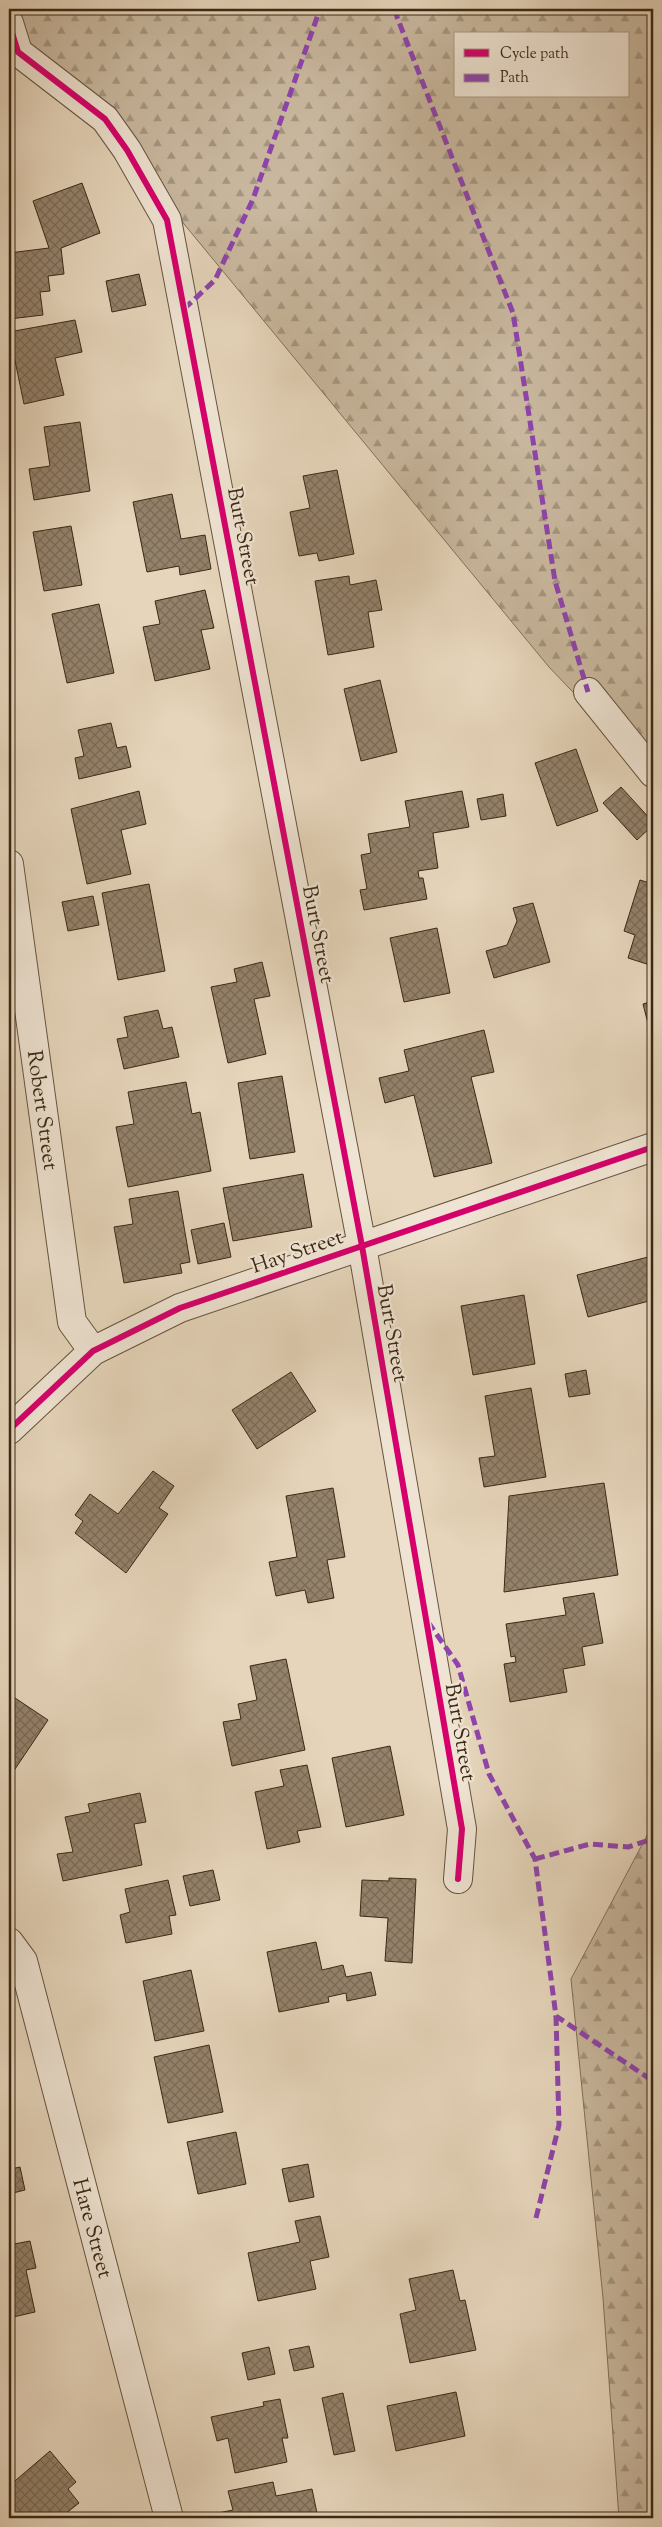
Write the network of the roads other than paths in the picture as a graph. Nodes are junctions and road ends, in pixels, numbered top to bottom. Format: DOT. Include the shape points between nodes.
graph roads {
  1 [pos="9,23"];
  2 [pos="15,54"];
  3 [pos="588,692"];
  4 [pos="653,772"];
  5 [pos="9,864"];
  6 [pos="653,1147"];
  7 [pos="362,1246"];
  8 [pos="93,1351"];
  9 [pos="9,1430"];
  10 [pos="458,1879"];
  11 [pos="9,1942"];
  12 [pos="168,2518"];
  1 -- 2 [label="street" via="18,52"];
  2 -- 7 [label="street, Burt Street" via="105,119 128,150 167,220"];
  3 -- 4 [label="street"];
  5 -- 8 [label="street, Robert Street" via="72,1322"];
  6 -- 7 [label="street, Hay Street"];
  7 -- 8 [label="street, Hay Street" via="180,1308"];
  7 -- 10 [label="street, Burt Street" via="462,1829"];
  8 -- 9 [label="street, Hay Street"];
  11 -- 12 [label="street, Hare Street" via="23,1961"];
}
